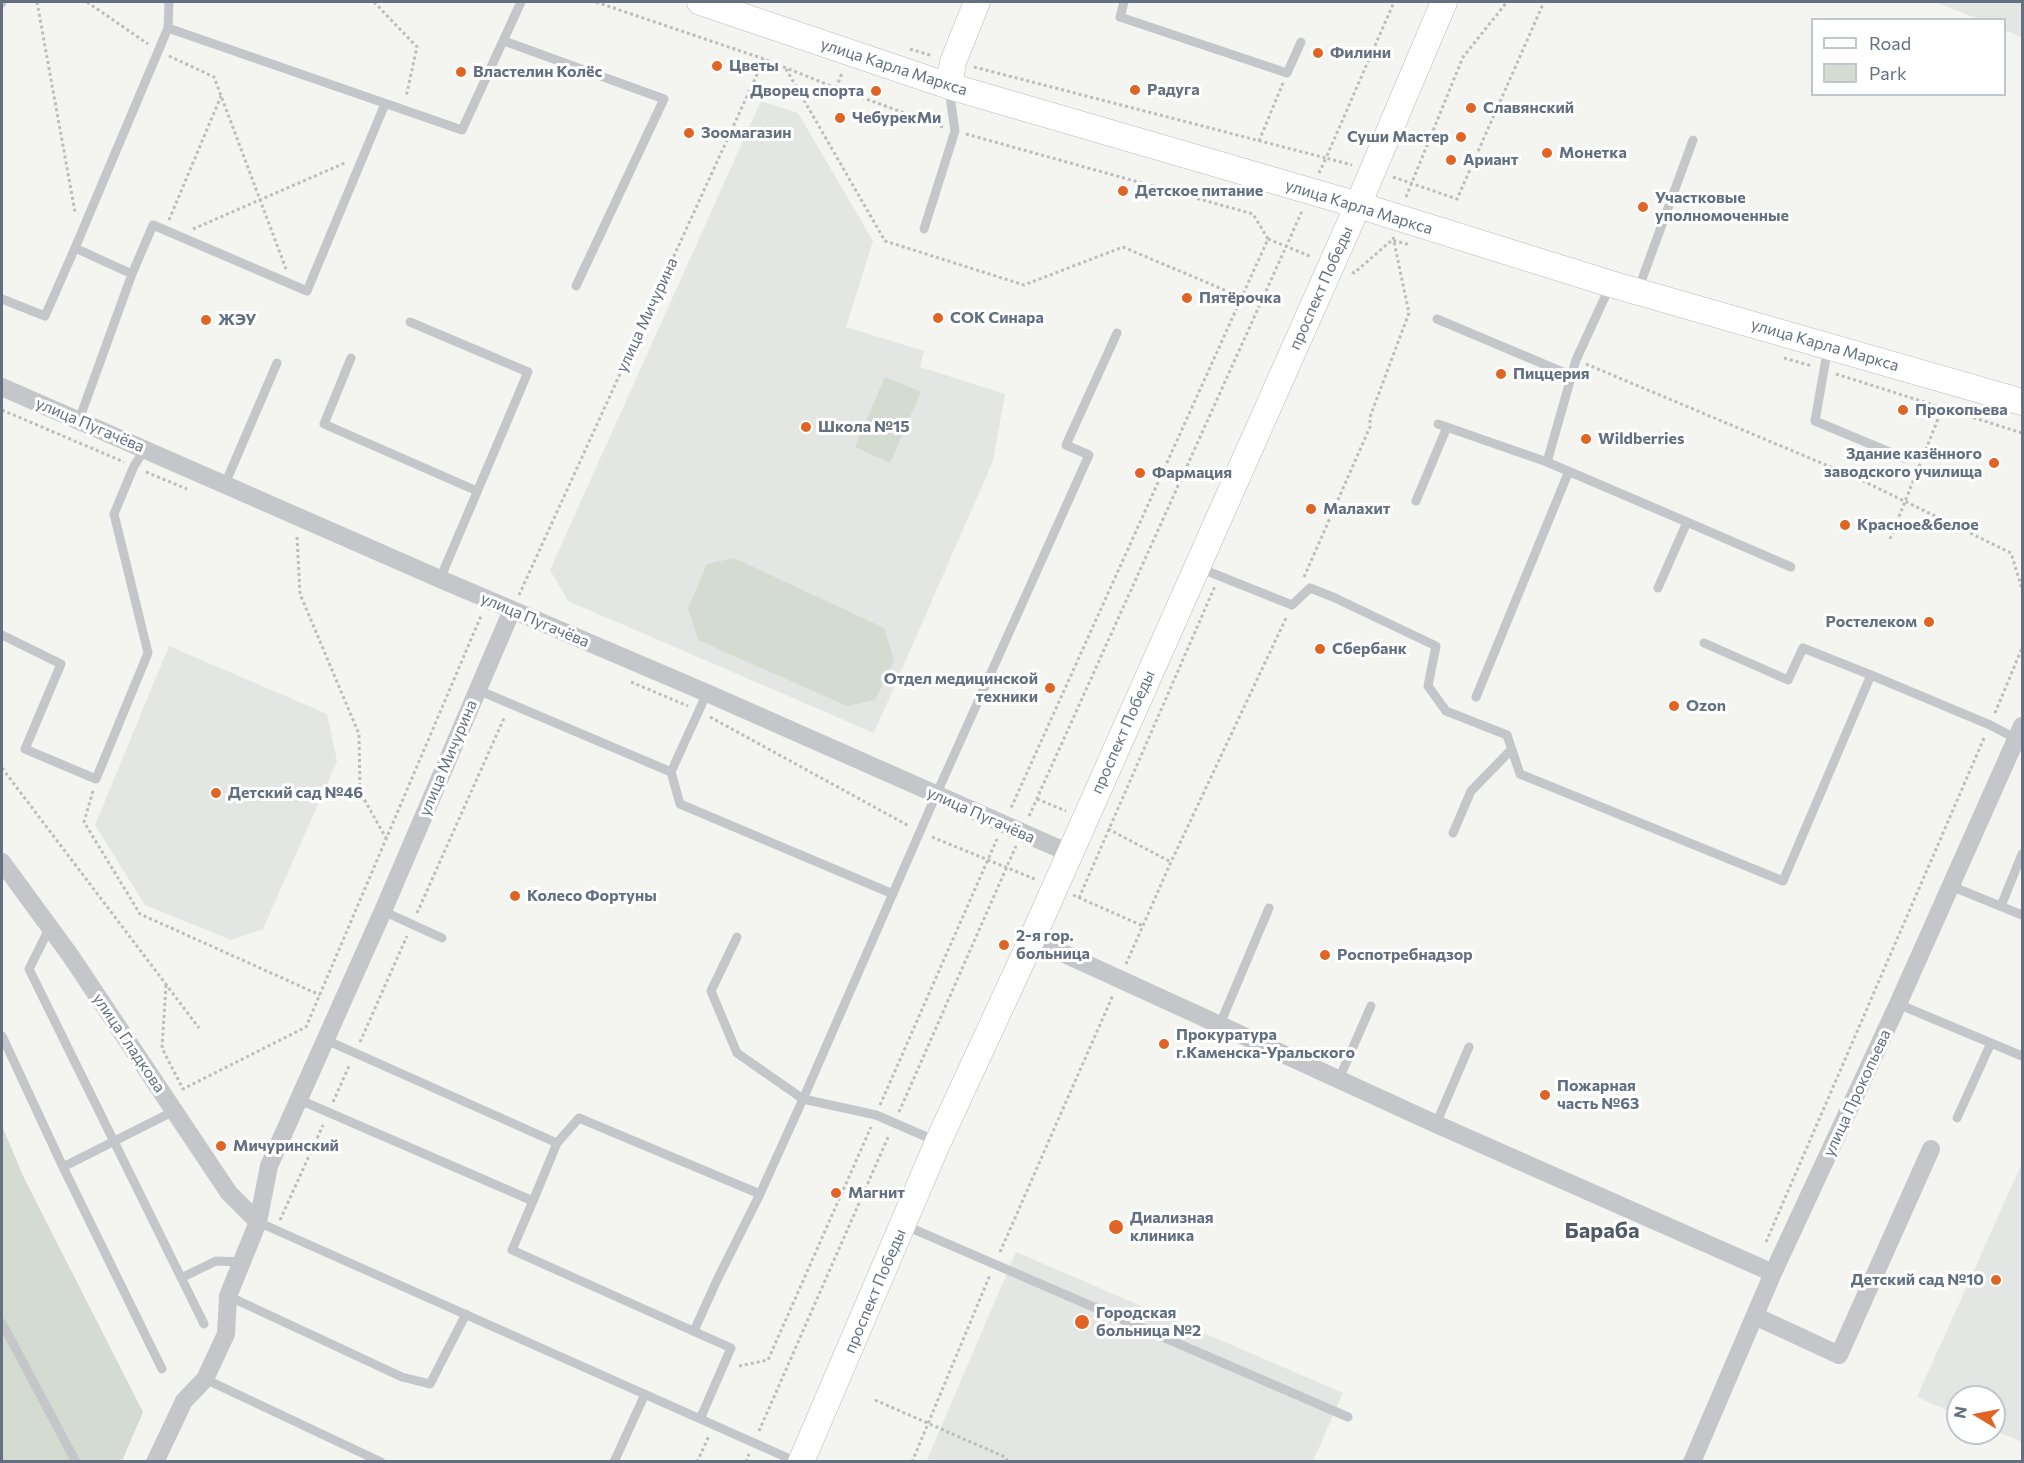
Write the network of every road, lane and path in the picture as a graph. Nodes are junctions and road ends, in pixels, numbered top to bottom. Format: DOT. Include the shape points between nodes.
graph roads {
  1 [pos="38,2"];
  2 [pos="87,2"];
  3 [pos="169,2"];
  4 [pos="374,2"];
  5 [pos="521,2"];
  6 [pos="596,2"];
  7 [pos="700,2"];
  8 [pos="976,2"];
  9 [pos="1124,2"];
  10 [pos="1394,2"];
  11 [pos="1444,2"];
  12 [pos="1507,2"];
  13 [pos="1545,2"];
  14 [pos="168,28"];
  15 [pos="504,41"];
  16 [pos="1301,42"];
  17 [pos="910,49"];
  18 [pos="158,51"];
  19 [pos="764,59"];
  20 [pos="785,68"];
  21 [pos="1287,73"];
  22 [pos="951,74"];
  23 [pos="221,96"];
  24 [pos="385,104"];
  25 [pos="403,110"];
  26 [pos="955,131"];
  27 [pos="1693,140"];
  28 [pos="1259,141"];
  29 [pos="363,156"];
  30 [pos="1326,158"];
  31 [pos="1373,171"];
  32 [pos="1411,184"];
  33 [pos="1311,192"];
  34 [pos="261,199"];
  35 [pos="1358,205"];
  36 [pos="1398,218"];
  37 [pos="924,229"];
  38 [pos="165,230"];
  39 [pos="178,236"];
  40 [pos="79,238"];
  41 [pos="75,248"];
  42 [pos="132,274"];
  43 [pos="292,284"];
  44 [pos="1611,284"];
  45 [pos="576,286"];
  46 [pos="1637,291"];
  47 [pos="1241,297"];
  48 [pos="2,298"];
  49 [pos="1437,319"];
  50 [pos="410,322"];
  51 [pos="1117,333"];
  52 [pos="1828,345"];
  53 [pos="351,358"];
  54 [pos="1576,360"];
  55 [pos="277,363"];
  56 [pos="1572,376"];
  57 [pos="2,387"];
  58 [pos="2022,402"];
  59 [pos="1942,409"];
  60 [pos="2,410"];
  61 [pos="79,420"];
  62 [pos="146,449"];
  63 [pos="1904,458"];
  64 [pos="1547,462"];
  65 [pos="134,466"];
  66 [pos="1569,471"];
  67 [pos="225,484"];
  68 [pos="188,490"];
  69 [pos="477,491"];
  70 [pos="1416,501"];
  71 [pos="1906,502"];
  72 [pos="1687,522"];
  73 [pos="1890,539"];
  74 [pos="307,541"];
  75 [pos="1196,567"];
  76 [pos="1791,567"];
  77 [pos="1220,577"];
  78 [pos="440,579"];
  79 [pos="1659,588"];
  80 [pos="2022,589"];
  81 [pos="1292,605"];
  82 [pos="508,618"];
  83 [pos="2,635"];
  84 [pos="1704,643"];
  85 [pos="2022,648"];
  86 [pos="1871,675"];
  87 [pos="623,678"];
  88 [pos="478,690"];
  89 [pos="706,693"];
  90 [pos="1476,697"];
  91 [pos="511,704"];
  92 [pos="698,711"];
  93 [pos="1990,726"];
  94 [pos="2019,740"];
  95 [pos="1512,749"];
  96 [pos="2,768"];
  97 [pos="671,772"];
  98 [pos="96,779"];
  99 [pos="936,795"];
  100 [pos="1003,825"];
  101 [pos="920,832"];
  102 [pos="1453,833"];
  103 [pos="1021,834"];
  104 [pos="386,838"];
  105 [pos="1069,853"];
  106 [pos="2022,854"];
  107 [pos="988,860"];
  108 [pos="2,862"];
  109 [pos="1006,867"];
  110 [pos="1951,886"];
  111 [pos="1054,887"];
  112 [pos="893,894"];
  113 [pos="1079,898"];
  114 [pos="2001,906"];
  115 [pos="1269,908"];
  116 [pos="383,911"];
  117 [pos="2022,915"];
  118 [pos="412,925"];
  119 [pos="1143,926"];
  120 [pos="50,927"];
  121 [pos="737,937"];
  122 [pos="442,938"];
  123 [pos="1032,939"];
  124 [pos="1120,978"];
  125 [pos="166,985"];
  126 [pos="320,995"];
  127 [pos="1898,1004"];
  128 [pos="1371,1006"];
  129 [pos="1220,1024"];
  130 [pos="199,1028"];
  131 [pos="2,1036"];
  132 [pos="326,1040"];
  133 [pos="1991,1043"];
  134 [pos="1469,1047"];
  135 [pos="355,1053"];
  136 [pos="2022,1056"];
  137 [pos="1339,1079"];
  138 [pos="803,1099"];
  139 [pos="300,1100"];
  140 [pos="174,1111"];
  141 [pos="329,1111"];
  142 [pos="876,1115"];
  143 [pos="1957,1118"];
  144 [pos="894,1123"];
  145 [pos="1436,1124"];
  146 [pos="114,1142"];
  147 [pos="938,1142"];
  148 [pos="557,1143"];
  149 [pos="1930,1149"];
  150 [pos="63,1167"];
  151 [pos="760,1194"];
  152 [pos="533,1201"];
  153 [pos="258,1222"];
  154 [pos="903,1224"];
  155 [pos="275,1230"];
  156 [pos="1763,1249"];
  157 [pos="242,1262"];
  158 [pos="994,1264"];
  159 [pos="1773,1273"];
  160 [pos="181,1278"];
  161 [pos="228,1296"];
  162 [pos="466,1314"];
  163 [pos="1755,1316"];
  164 [pos="2,1323"];
  165 [pos="204,1324"];
  166 [pos="694,1331"];
  167 [pos="162,1369"];
  168 [pos="735,1375"];
  169 [pos="205,1379"];
  170 [pos="645,1394"];
  171 [pos="875,1400"];
  172 [pos="1348,1417"];
  173 [pos="700,1419"];
  174 [pos="927,1424"];
  175 [pos="714,1425"];
  176 [pos="754,1443"];
  177 [pos="375,1460"];
  178 [pos="1696,1460"];
  179 [pos="76,1461"];
  180 [pos="155,1461"];
  181 [pos="614,1461"];
  182 [pos="698,1461"];
  183 [pos="746,1461"];
  184 [pos="797,1461"];
  185 [pos="801,1461"];
  186 [pos="912,1461"];
  187 [pos="1008,1461"];
  1 -- 40 [label="path"];
  2 -- 18 [label="path"];
  3 -- 14 [label="lane"];
  4 -- 25 [label="path" via="417,47"];
  5 -- 15 [label="lane"];
  6 -- 19 [label="path"];
  7 -- 22 [label="street, улица Карла Маркса"];
  8 -- 22 [label="street"];
  9 -- 21 [label="lane" via="1120,17"];
  10 -- 30 [label="path"];
  11 -- 31 [label="street, проспект Победы"];
  12 -- 32 [label="path" via="1463,57"];
  13 -- 32 [label="path" via="1457,199"];
  14 -- 18 [label="lane"];
  14 -- 24 [label="lane"];
  15 -- 25 [label="lane" via="462,130"];
  15 -- 45 [label="lane" via="664,99"];
  16 -- 21 [label="lane"];
  17 -- 22 [label="path"];
  18 -- 23 [label="path" via="214,76"];
  18 -- 40 [label="lane"];
  19 -- 20 [label="path"];
  19 -- 82 [label="path, улица Мичурина"];
  20 -- 26 [label="path"];
  20 -- 47 [label="path" via="885,241 1024,285 1123,247"];
  21 -- 28 [label="path"];
  22 -- 26 [label="lane"];
  22 -- 28 [label="path"];
  22 -- 33 [label="street, улица Карла Маркса"];
  23 -- 34 [label="path"];
  23 -- 38 [label="path"];
  24 -- 25 [label="lane"];
  24 -- 29 [label="lane"];
  26 -- 37 [label="lane"];
  26 -- 47 [label="path" via="1253,214 1268,239"];
  27 -- 46 [label="lane"];
  28 -- 30 [label="path"];
  29 -- 34 [label="path"];
  29 -- 43 [label="lane" via="307,291"];
  30 -- 31 [label="path"];
  30 -- 33 [label="path"];
  31 -- 32 [label="path"];
  31 -- 35 [label="street, проспект Победы"];
  32 -- 36 [label="path"];
  33 -- 35 [label="street, улица Карла Маркса"];
  33 -- 103 [label="path"];
  34 -- 39 [label="path"];
  34 -- 43 [label="path"];
  35 -- 36 [label="street, улица Карла Маркса"];
  35 -- 75 [label="street, проспект Победы"];
  36 -- 44 [label="street, улица Карла Маркса"];
  36 -- 81 [label="path" via="1392,240 1409,313 1370,417 1370,427"];
  38 -- 39 [label="lane"];
  38 -- 42 [label="lane" via="153,225"];
  39 -- 43 [label="lane"];
  40 -- 41 [label="lane"];
  41 -- 42 [label="lane"];
  41 -- 48 [label="lane" via="45,316"];
  42 -- 61 [label="lane"];
  44 -- 46 [label="street, улица Карла Маркса"];
  44 -- 54 [label="lane"];
  46 -- 52 [label="street, улица Карла Маркса"];
  47 -- 100 [label="path"];
  49 -- 56 [label="lane"];
  50 -- 69 [label="lane" via="528,372"];
  51 -- 99 [label="lane" via="1066,445 1089,454"];
  52 -- 58 [label="street, улица Карла Маркса"];
  52 -- 63 [label="lane" via="1815,421"];
  53 -- 69 [label="lane" via="324,424"];
  54 -- 56 [label="lane"];
  54 -- 71 [label="path"];
  55 -- 67 [label="lane"];
  56 -- 64 [label="lane"];
  57 -- 61 [label="street, улица Пугачёва"];
  59 -- 71 [label="path"];
  60 -- 65 [label="path"];
  61 -- 62 [label="street, улица Пугачёва"];
  62 -- 65 [label="lane"];
  62 -- 67 [label="street, улица Пугачёва"];
  64 -- 66 [label="lane"];
  64 -- 70 [label="lane" via="1443,426"];
  65 -- 68 [label="path"];
  65 -- 98 [label="lane" via="114,514 148,653"];
  66 -- 72 [label="lane"];
  66 -- 90 [label="lane"];
  67 -- 78 [label="street, улица Пугачёва"];
  69 -- 78 [label="lane"];
  71 -- 73 [label="path"];
  71 -- 80 [label="path" via="2011,553"];
  72 -- 76 [label="lane"];
  72 -- 79 [label="lane"];
  74 -- 104 [label="path" via="297,537 300,594 359,734 360,792"];
  75 -- 77 [label="lane"];
  75 -- 105 [label="street, проспект Победы"];
  77 -- 81 [label="lane"];
  77 -- 113 [label="path"];
  78 -- 82 [label="street, улица Пугачёва"];
  81 -- 95 [label="lane" via="1310,588 1436,646 1428,686 1440,703 1446,711 1507,735"];
  81 -- 119 [label="path"];
  82 -- 88 [label="street, улица Мичурина"];
  82 -- 89 [label="street, улица Пугачёва"];
  82 -- 104 [label="path" via="481,616"];
  83 -- 98 [label="lane" via="62,664 25,749"];
  84 -- 86 [label="lane" via="1788,680 1803,648"];
  85 -- 93 [label="path"];
  86 -- 93 [label="lane"];
  86 -- 95 [label="lane" via="1783,881 1520,774"];
  87 -- 92 [label="path"];
  88 -- 91 [label="lane"];
  88 -- 116 [label="street, улица Мичурина"];
  89 -- 92 [label="lane"];
  89 -- 99 [label="street, улица Пугачёва"];
  91 -- 97 [label="lane"];
  91 -- 118 [label="path"];
  92 -- 97 [label="lane"];
  92 -- 101 [label="path"];
  93 -- 94 [label="lane"];
  93 -- 156 [label="path"];
  94 -- 110 [label="street, улица Прокопьева"];
  95 -- 102 [label="lane" via="1471,791"];
  96 -- 125 [label="path"];
  97 -- 112 [label="lane" via="680,804"];
  98 -- 126 [label="path" via="84,822 140,914"];
  99 -- 100 [label="street, улица Пугачёва"];
  99 -- 101 [label="lane"];
  100 -- 103 [label="street, улица Пугачёва"];
  100 -- 107 [label="path"];
  101 -- 107 [label="path"];
  101 -- 112 [label="lane"];
  103 -- 105 [label="street, улица Пугачёва"];
  103 -- 109 [label="path"];
  104 -- 126 [label="path"];
  105 -- 111 [label="street, проспект Победы"];
  106 -- 114 [label="lane"];
  107 -- 109 [label="path"];
  107 -- 142 [label="path"];
  108 -- 120 [label="street, улица Гладкова"];
  109 -- 111 [label="path"];
  109 -- 144 [label="path"];
  110 -- 114 [label="lane"];
  110 -- 127 [label="street, улица Прокопьева"];
  111 -- 113 [label="path"];
  111 -- 123 [label="street, проспект Победы"];
  112 -- 138 [label="lane"];
  113 -- 119 [label="path"];
  114 -- 117 [label="lane"];
  115 -- 129 [label="lane"];
  116 -- 118 [label="lane"];
  116 -- 132 [label="street, улица Мичурина"];
  118 -- 122 [label="lane"];
  118 -- 135 [label="path"];
  119 -- 124 [label="path"];
  120 -- 140 [label="street, улица Гладкова"];
  120 -- 146 [label="lane" via="29,969"];
  121 -- 138 [label="lane" via="711,991 737,1053"];
  123 -- 124 [label="street"];
  123 -- 147 [label="street, проспект Победы"];
  124 -- 129 [label="street"];
  124 -- 158 [label="path"];
  125 -- 126 [label="path" via="162,1048 183,1089 306,1027"];
  125 -- 130 [label="path"];
  127 -- 133 [label="lane"];
  127 -- 159 [label="street, улица Прокопьева"];
  128 -- 137 [label="lane"];
  129 -- 137 [label="street"];
  131 -- 150 [label="lane"];
  132 -- 135 [label="lane"];
  132 -- 139 [label="street, улица Мичурина"];
  133 -- 136 [label="lane"];
  133 -- 143 [label="lane"];
  134 -- 145 [label="lane"];
  135 -- 141 [label="path"];
  135 -- 148 [label="lane"];
  137 -- 145 [label="street"];
  138 -- 142 [label="lane"];
  138 -- 151 [label="lane"];
  139 -- 141 [label="lane"];
  139 -- 153 [label="street, улица Мичурина" via="269,1166"];
  140 -- 146 [label="lane"];
  140 -- 153 [label="street, улица Гладкова" via="229,1193"];
  141 -- 152 [label="lane"];
  141 -- 155 [label="path"];
  142 -- 144 [label="lane"];
  142 -- 168 [label="path" via="768,1360 740,1365"];
  144 -- 147 [label="lane"];
  144 -- 176 [label="path"];
  145 -- 159 [label="street"];
  146 -- 150 [label="lane"];
  146 -- 160 [label="lane"];
  147 -- 154 [label="street, проспект Победы"];
  148 -- 151 [label="lane" via="579,1118"];
  148 -- 152 [label="lane"];
  149 -- 163 [label="street" via="1839,1355"];
  150 -- 167 [label="lane"];
  151 -- 166 [label="lane"];
  152 -- 166 [label="lane" via="512,1250"];
  153 -- 155 [label="lane"];
  153 -- 157 [label="street, улица Мичурина"];
  154 -- 158 [label="lane"];
  154 -- 185 [label="street, проспект Победы"];
  155 -- 162 [label="lane"];
  157 -- 160 [label="lane" via="216,1261"];
  157 -- 161 [label="street, улица Мичурина"];
  158 -- 172 [label="lane"];
  158 -- 174 [label="path"];
  159 -- 163 [label="street, улица Прокопьева"];
  160 -- 165 [label="lane"];
  161 -- 162 [label="lane" via="402,1377 430,1384"];
  161 -- 169 [label="street, улица Мичурина" via="226,1334"];
  162 -- 170 [label="lane"];
  163 -- 178 [label="street, улица Прокопьева"];
  164 -- 179 [label="lane"];
  166 -- 173 [label="lane" via="731,1348"];
  169 -- 177 [label="lane"];
  169 -- 180 [label="street, улица Мичурина" via="184,1401"];
  170 -- 173 [label="lane"];
  170 -- 181 [label="lane"];
  171 -- 174 [label="path"];
  173 -- 175 [label="lane"];
  174 -- 186 [label="path"];
  174 -- 187 [label="path" via="1005,1456"];
  175 -- 176 [label="lane"];
  175 -- 182 [label="path"];
  176 -- 183 [label="path"];
  176 -- 184 [label="lane"];
}
